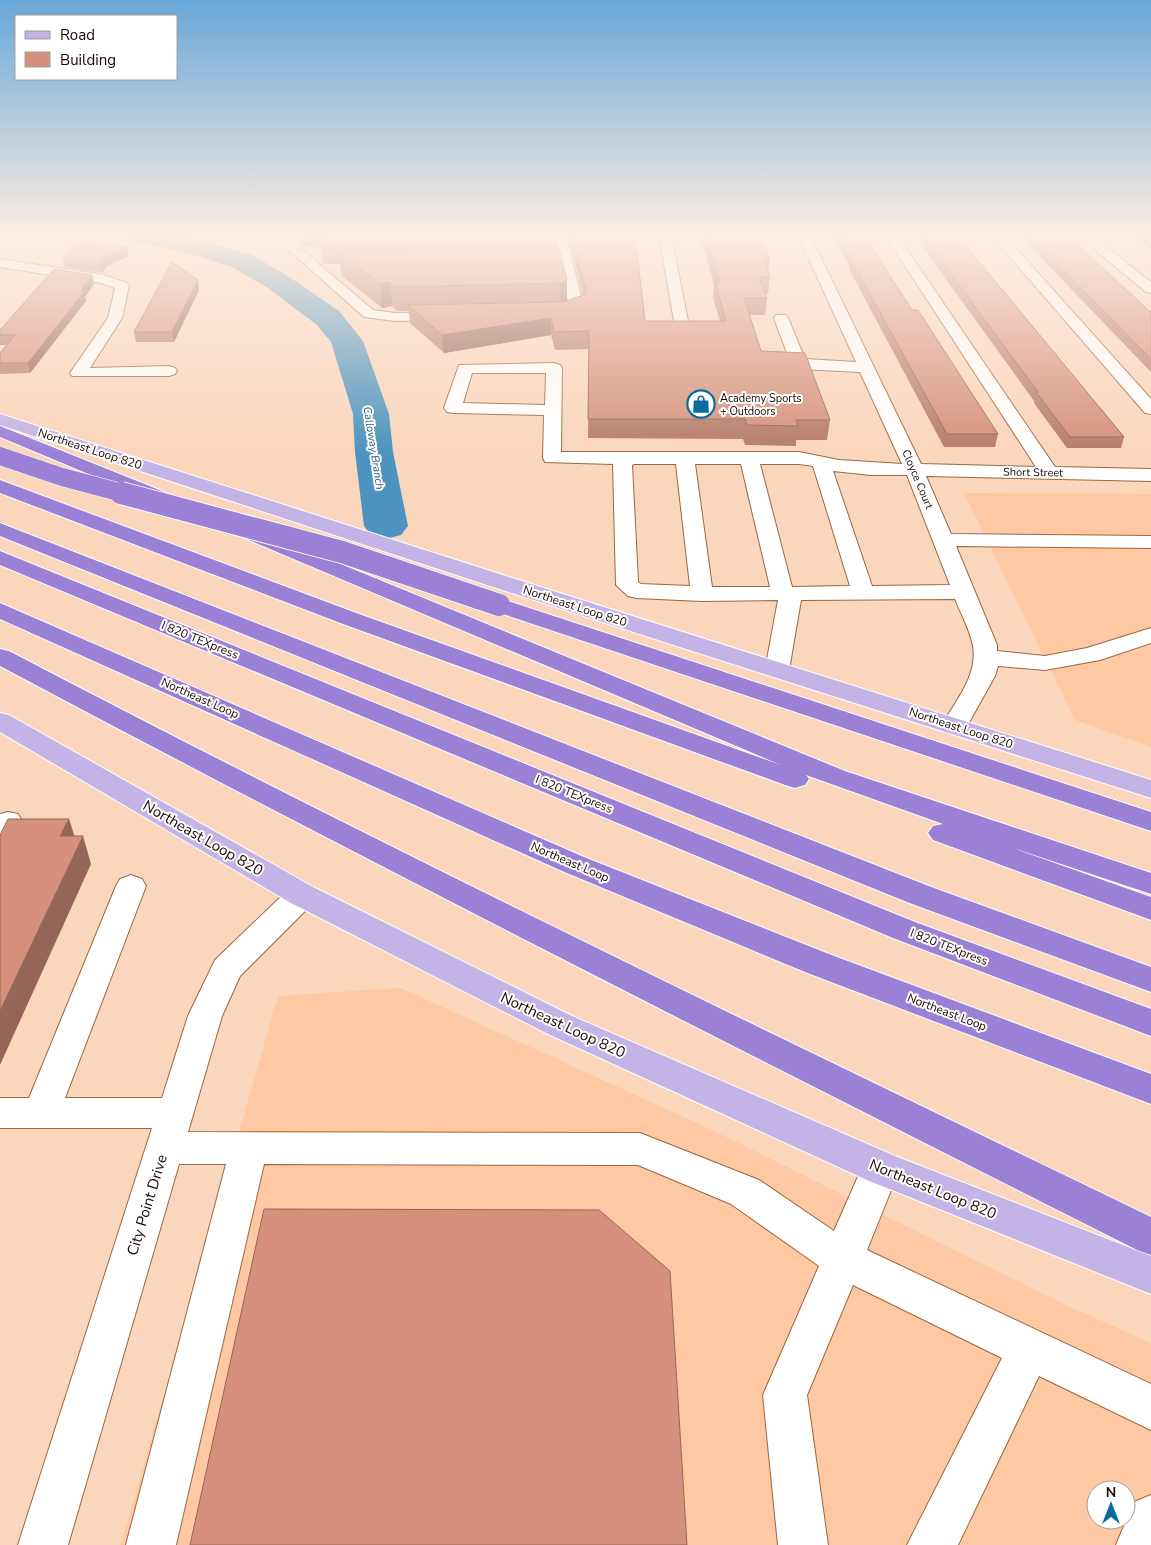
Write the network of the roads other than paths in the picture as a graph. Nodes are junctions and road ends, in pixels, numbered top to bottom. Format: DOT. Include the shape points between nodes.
graph roads {
  1 [pos="117,307"];
  2 [pos="361,307"];
  3 [pos="577,307"];
  4 [pos="678,307"];
  5 [pos="838,307"];
  6 [pos="939,307"];
  7 [pos="1061,307"];
  8 [pos="533,314"];
  9 [pos="463,316"];
  10 [pos="782,318"];
  11 [pos="680,321"];
  12 [pos="866,366"];
  13 [pos="169,371"];
  14 [pos="1151,409"];
  15 [pos="553,410"];
  16 [pos="0,419"];
  17 [pos="0,431"];
  18 [pos="0,456"];
  19 [pos="631,458"];
  20 [pos="685,458"];
  21 [pos="749,458"];
  22 [pos="821,462"];
  23 [pos="914,469"];
  24 [pos="1049,472"];
  25 [pos="1151,475"];
  26 [pos="0,486"];
  27 [pos="0,529"];
  28 [pos="944,540"];
  29 [pos="1151,542"];
  30 [pos="0,557"];
  31 [pos="965,592"];
  32 [pos="863,593"];
  33 [pos="500,594"];
  34 [pos="702,594"];
  35 [pos="787,594"];
  36 [pos="0,610"];
  37 [pos="1151,635"];
  38 [pos="0,656"];
  39 [pos="986,657"];
  40 [pos="777,670"];
  41 [pos="954,726"];
  42 [pos="4,727"];
  43 [pos="1151,789"];
  44 [pos="1151,822"];
  45 [pos="1151,884"];
  46 [pos="131,886"];
  47 [pos="302,895"];
  48 [pos="1151,909"];
  49 [pos="1151,980"];
  50 [pos="1151,1024"];
  51 [pos="1151,1089"];
  52 [pos="0,1113"];
  53 [pos="41,1113"];
  54 [pos="176,1113"];
  55 [pos="164,1148"];
  56 [pos="249,1150"];
  57 [pos="881,1168"];
  58 [pos="1151,1237"];
  59 [pos="842,1259"];
  60 [pos="1151,1275"];
  61 [pos="1029,1348"];
  62 [pos="1151,1407"];
  63 [pos="1151,1519"];
  64 [pos="43,1545"];
  65 [pos="151,1545"];
  66 [pos="803,1545"];
  67 [pos="932,1545"];
  68 [pos="1141,1545"];
  1 -- 13 [label="street" via="115,318 78,373"];
  2 -- 9 [label="street" via="369,314 394,317"];
  3 -- 8 [label="street" via="563,313"];
  4 -- 11 [label="street"];
  5 -- 12 [label="street, Cloyce Court"];
  6 -- 24 [label="street"];
  7 -- 14 [label="street"];
  10 -- 12 [label="street" via="799,364"];
  12 -- 23 [label="street, Cloyce Court"];
  15 -- 15 [label="street" via="554,368 465,368 454,408"];
  15 -- 19 [label="street, Short Street" via="552,458"];
  16 -- 33 [label="main road, Northeast Loop 820" via="337,529"];
  17 -- 45 [label="highway" via="835,777"];
  18 -- 33 [label="highway, bridge" via="62,477"];
  19 -- 20 [label="street, Short Street"];
  19 -- 34 [label="street" via="622,462 627,585 636,591"];
  20 -- 21 [label="street, Short Street"];
  20 -- 34 [label="street"];
  21 -- 22 [label="street, Short Street" via="799,458"];
  21 -- 35 [label="street"];
  22 -- 23 [label="street, Short Street" via="839,466"];
  22 -- 32 [label="street"];
  23 -- 24 [label="street, Short Street"];
  23 -- 28 [label="street, Cloyce Court"];
  24 -- 25 [label="street, Short Street"];
  26 -- 48 [label="highway" via="351,619"];
  27 -- 49 [label="highway" via="905,889"];
  28 -- 29 [label="street"];
  28 -- 31 [label="street, Cloyce Court"];
  30 -- 50 [label="highway, I 820 TEXpress" via="904,930"];
  31 -- 32 [label="street"];
  31 -- 39 [label="street, Cloyce Court" via="985,645"];
  32 -- 35 [label="street"];
  33 -- 40 [label="main road, Northeast Loop 820"];
  33 -- 44 [label="highway"];
  34 -- 35 [label="street"];
  35 -- 40 [label="street"];
  36 -- 51 [label="highway, Northeast Loop" via="573,864 817,963"];
  37 -- 39 [label="street" via="1091,655 1045,663"];
  38 -- 58 [label="highway" via="669,998"];
  39 -- 41 [label="street, Cloyce Court" via="983,676"];
  40 -- 41 [label="main road, Northeast Loop 820"];
  41 -- 43 [label="main road, Northeast Loop 820"];
  42 -- 47 [label="main road, Northeast Loop 820"];
  46 -- 53 [label="street"];
  47 -- 54 [label="street, City Point Drive" via="227,969 204,1016"];
  47 -- 57 [label="main road, Northeast Loop 820" via="560,1025"];
  52 -- 53 [label="street"];
  53 -- 54 [label="street"];
  54 -- 55 [label="street, City Point Drive"];
  55 -- 56 [label="street"];
  55 -- 64 [label="street, City Point Drive"];
  56 -- 59 [label="street" via="640,1149 745,1192"];
  56 -- 65 [label="street"];
  57 -- 59 [label="street"];
  57 -- 60 [label="main road, Northeast Loop 820"];
  59 -- 61 [label="street"];
  59 -- 66 [label="street" via="785,1395"];
  61 -- 62 [label="street"];
  61 -- 67 [label="street"];
  63 -- 68 [label="street"];
}
